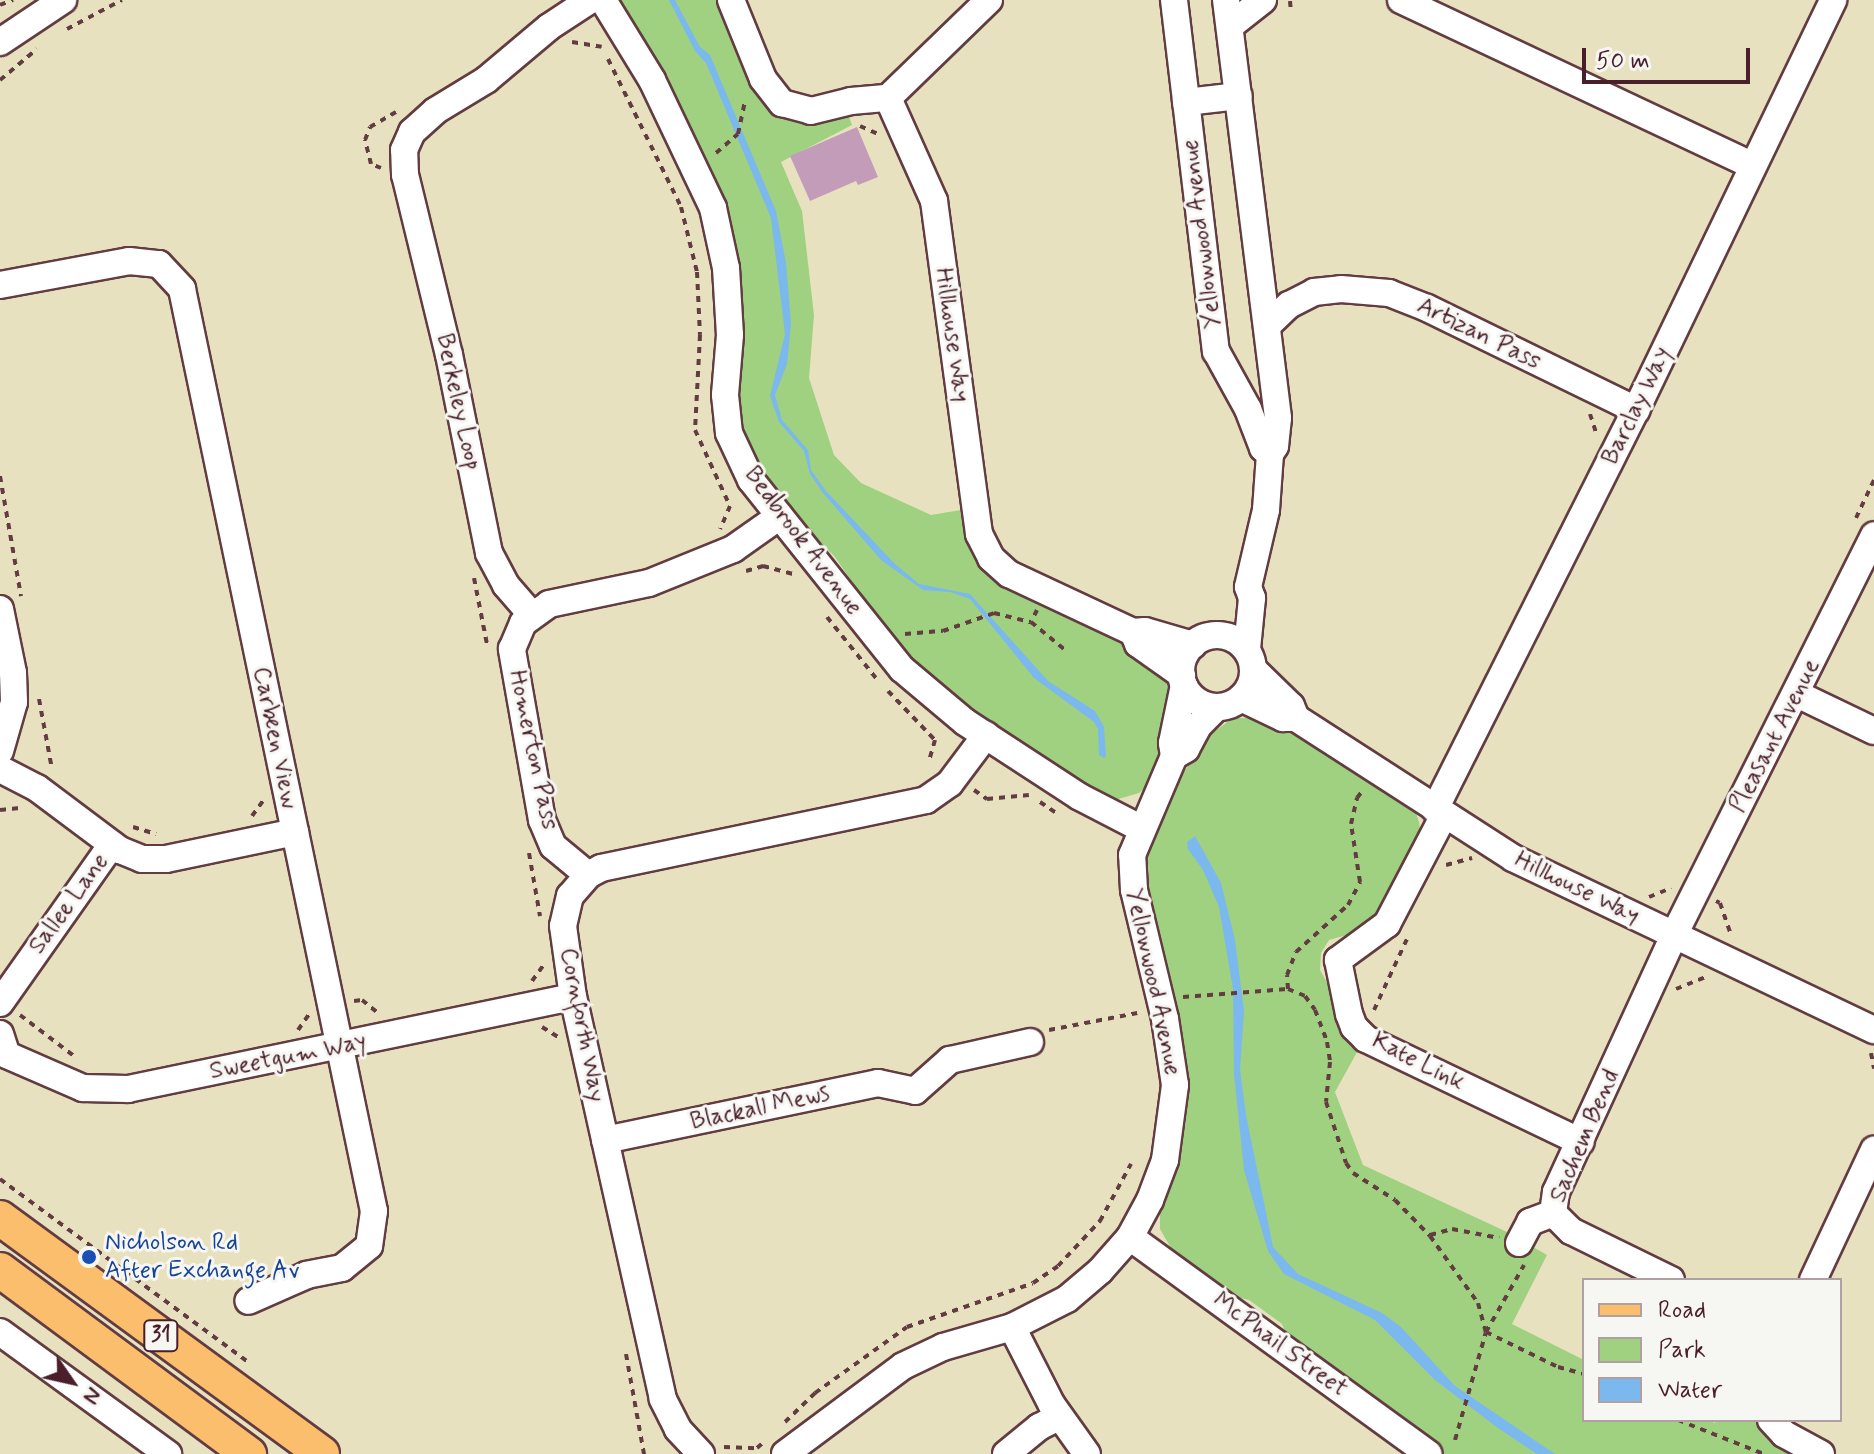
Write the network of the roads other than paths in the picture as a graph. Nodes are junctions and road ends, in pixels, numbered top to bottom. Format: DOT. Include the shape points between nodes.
graph roads {
  1 [pos="63,0"];
  2 [pos="590,0"];
  3 [pos="603,0"];
  4 [pos="731,0"];
  5 [pos="989,0"];
  6 [pos="1174,0"];
  7 [pos="1263,0"];
  8 [pos="1401,0"];
  9 [pos="1833,0"];
  10 [pos="1228,13"];
  11 [pos="0,42"];
  12 [pos="1239,96"];
  13 [pos="888,98"];
  14 [pos="1186,102"];
  15 [pos="1753,166"];
  16 [pos="1261,266"];
  17 [pos="0,285"];
  18 [pos="1314,292"];
  19 [pos="1268,325"];
  20 [pos="1636,410"];
  21 [pos="1270,454"];
  22 [pos="780,516"];
  23 [pos="1864,528"];
  24 [pos="1248,587"];
  25 [pos="6,608"];
  26 [pos="531,614"];
  27 [pos="1133,632"];
  28 [pos="1205,640"];
  29 [pos="1250,659"];
  30 [pos="1183,680"];
  31 [pos="1797,694"];
  32 [pos="1229,703"];
  33 [pos="1296,718"];
  34 [pos="1874,731"];
  35 [pos="986,735"];
  36 [pos="0,751"];
  37 [pos="1174,756"];
  38 [pos="0,769"];
  39 [pos="1439,812"];
  40 [pos="1140,828"];
  41 [pos="295,832"];
  42 [pos="121,836"];
  43 [pos="588,875"];
  44 [pos="1674,935"];
  45 [pos="573,997"];
  46 [pos="0,1002"];
  47 [pos="1874,1030"];
  48 [pos="1027,1042"];
  49 [pos="4,1045"];
  50 [pos="339,1047"];
  51 [pos="605,1140"];
  52 [pos="1581,1142"];
  53 [pos="1874,1150"];
  54 [pos="1867,1182"];
  55 [pos="1553,1213"];
  56 [pos="0,1218"];
  57 [pos="1130,1237"];
  58 [pos="1518,1246"];
  59 [pos="0,1270"];
  60 [pos="1667,1278"];
  61 [pos="1814,1278"];
  62 [pos="248,1301"];
  63 [pos="1012,1327"];
  64 [pos="0,1332"];
  65 [pos="1059,1417"];
  66 [pos="833,1420"];
  67 [pos="1773,1422"];
  68 [pos="168,1454"];
  69 [pos="249,1454"];
  70 [pos="322,1454"];
  71 [pos="701,1454"];
  72 [pos="785,1454"];
  73 [pos="807,1454"];
  74 [pos="1006,1454"];
  75 [pos="1087,1454"];
  76 [pos="1429,1454"];
  77 [pos="1821,1454"];
  1 -- 11 [label="street"];
  2 -- 26 [label="street, Berkeley Loop" via="486,80 435,111 412,132 404,150 405,175 489,553 506,585"];
  3 -- 22 [label="street, Bedbrook Avenue" via="652,80 713,208 726,268 729,433 751,480"];
  4 -- 13 [label="street" via="763,79 782,103 811,111"];
  5 -- 13 [label="street"];
  6 -- 14 [label="street, Yellowwood Avenue"];
  7 -- 10 [label="street"];
  8 -- 15 [label="street"];
  9 -- 15 [label="street, Barclay Way"];
  10 -- 12 [label="street"];
  12 -- 14 [label="street"];
  12 -- 16 [label="street"];
  13 -- 27 [label="street, Hillhouse Way" via="934,201 979,534 991,558 1009,574"];
  14 -- 21 [label="street, Yellowwood Avenue" via="1216,351"];
  15 -- 20 [label="street, Barclay Way"];
  16 -- 18 [label="street, Artizan Pass" via="1283,284"];
  16 -- 19 [label="street"];
  17 -- 41 [label="street, Carbeen View" via="129,261 159,264 182,289"];
  18 -- 19 [label="street" via="1289,305"];
  18 -- 20 [label="street, Artizan Pass" via="1367,290 1404,298"];
  19 -- 21 [label="street" via="1278,418"];
  20 -- 39 [label="street, Barclay Way"];
  21 -- 24 [label="street" via="1266,510"];
  22 -- 26 [label="street" via="727,551 649,583 549,604"];
  22 -- 35 [label="street, Bedbrook Avenue" via="902,669"];
  23 -- 31 [label="street, Pleasant Avenue"];
  24 -- 28 [label="street" via="1237,595 1228,621"];
  24 -- 29 [label="street"];
  25 -- 36 [label="street" via="14,702"];
  26 -- 43 [label="street, Homerton Pass" via="512,649 542,820 553,846"];
  27 -- 28 [label="street, Hillhouse Way"];
  27 -- 30 [label="street, Hillhouse Way" via="1138,644"];
  28 -- 29 [label="street" via="1230,637"];
  28 -- 30 [label="street" via="1185,655"];
  29 -- 32 [label="street" via="1253,679"];
  29 -- 33 [label="street, Hillhouse Way"];
  30 -- 32 [label="street" via="1197,700"];
  30 -- 37 [label="street, Yellowwood Avenue"];
  31 -- 34 [label="street"];
  31 -- 44 [label="street, Pleasant Avenue"];
  32 -- 33 [label="street, Hillhouse Way"];
  32 -- 37 [label="street, Yellowwood Avenue" via="1199,725 1186,749"];
  33 -- 39 [label="street, Hillhouse Way"];
  35 -- 40 [label="street, Bedbrook Avenue" via="1080,797"];
  35 -- 43 [label="street" via="955,776 926,800 601,868"];
  37 -- 40 [label="street, Yellowwood Avenue"];
  38 -- 42 [label="street"];
  39 -- 44 [label="street, Hillhouse Way" via="1513,858"];
  39 -- 52 [label="street, Kate Link" via="1387,924 1338,960 1349,1014 1361,1034"];
  40 -- 57 [label="street, Yellowwood Avenue" via="1131,874 1175,1085 1165,1160"];
  41 -- 42 [label="street" via="166,859 142,859"];
  41 -- 50 [label="street, Carbeen View"];
  42 -- 46 [label="street, Sallee Lane"];
  43 -- 45 [label="street, Cornforth Way" via="570,896 563,926"];
  44 -- 47 [label="street, Hillhouse Way" via="1724,946"];
  44 -- 52 [label="street, Sachem Bend"];
  45 -- 50 [label="street, Sweetgum Way"];
  45 -- 51 [label="street, Cornforth Way"];
  48 -- 51 [label="street, Blackall Mews" via="950,1060 915,1091 878,1083"];
  49 -- 50 [label="street, Sweetgum Way" via="83,1088 106,1090"];
  50 -- 62 [label="street, Carbeen View" via="374,1211 369,1246 342,1268 307,1275"];
  51 -- 71 [label="street, Cornforth Way" via="663,1399 678,1429"];
  52 -- 55 [label="street, Sachem Bend" via="1556,1192"];
  53 -- 54 [label="street"];
  54 -- 61 [label="street"];
  55 -- 58 [label="street" via="1530,1222"];
  55 -- 60 [label="street, Sachem Bend" via="1571,1231"];
  56 -- 70 [label="main road, 31"];
  57 -- 63 [label="street, Yellowwood Avenue" via="1067,1299"];
  57 -- 76 [label="street, McPhail Street"];
  59 -- 69 [label="main road, 31"];
  63 -- 65 [label="street"];
  63 -- 66 [label="street, Yellowwood Avenue" via="943,1347 903,1366"];
  64 -- 68 [label="street"];
  65 -- 74 [label="street"];
  65 -- 75 [label="street"];
  66 -- 72 [label="street, Yellowwood Avenue"];
  66 -- 73 [label="street, Yellowwood Avenue"];
  67 -- 77 [label="street"];
}
